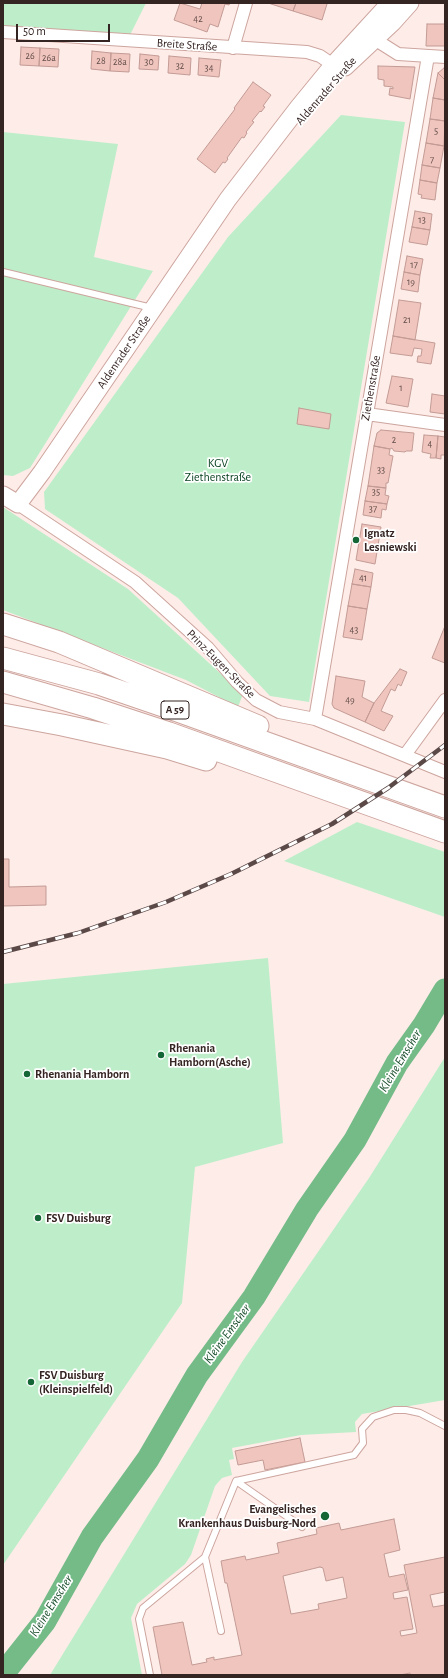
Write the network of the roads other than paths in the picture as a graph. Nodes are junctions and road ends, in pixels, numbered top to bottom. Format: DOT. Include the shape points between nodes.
graph roads {
  1 [pos="246,3"];
  2 [pos="390,3"];
  3 [pos="410,3"];
  4 [pos="3,32"];
  5 [pos="369,36"];
  6 [pos="234,48"];
  7 [pos="428,56"];
  8 [pos="445,57"];
  9 [pos="338,68"];
  10 [pos="3,272"];
  11 [pos="154,308"];
  12 [pos="367,414"];
  13 [pos="445,425"];
  14 [pos="3,495"];
  15 [pos="18,504"];
  16 [pos="3,624"];
  17 [pos="3,658"];
  18 [pos="3,682"];
  19 [pos="445,700"];
  20 [pos="10,715"];
  21 [pos="315,719"];
  22 [pos="406,755"];
  23 [pos="344,770"];
  24 [pos="445,772"];
  25 [pos="320,787"];
  26 [pos="445,807"];
  27 [pos="445,832"];
  28 [pos="445,1426"];
  29 [pos="236,1481"];
  30 [pos="302,1528"];
  31 [pos="205,1557"];
  32 [pos="220,1631"];
  33 [pos="150,1675"];
  1 -- 6 [label="street"];
  2 -- 5 [label="street, Aldenrader Straße"];
  3 -- 5 [label="street, Aldenrader Straße"];
  4 -- 6 [label="street, Breite Straße"];
  5 -- 7 [label="street" via="398,54"];
  5 -- 9 [label="street, Aldenrader Straße"];
  6 -- 9 [label="street, Breite Straße" via="307,52 320,56"];
  7 -- 8 [label="street"];
  7 -- 12 [label="street, Ziethenstraße"];
  9 -- 11 [label="street, Aldenrader Straße" via="298,108 228,199"];
  10 -- 11 [label="lane"];
  11 -- 15 [label="street, Aldenrader Straße"];
  12 -- 13 [label="street"];
  12 -- 21 [label="street, Ziethenstraße"];
  14 -- 15 [label="street, Prinz-Eugen-Straße"];
  15 -- 21 [label="street, Prinz-Eugen-Straße" via="135,582 208,648 256,700 279,712"];
  16 -- 23 [label="highway" via="59,642 246,720"];
  17 -- 23 [label="highway, A 59" via="99,684"];
  18 -- 25 [label="highway, A 59" via="93,708"];
  19 -- 22 [label="street"];
  20 -- 25 [label="highway" via="167,748 230,767"];
  21 -- 22 [label="street, Prinz-Eugen-Straße"];
  22 -- 24 [label="street, Prinz-Eugen-Straße"];
  23 -- 26 [label="highway, A 59"];
  25 -- 27 [label="highway, A 59"];
  28 -- 29 [label="lane" via="420,1412 394,1410 373,1416 362,1429 363,1443 354,1455"];
  29 -- 30 [label="lane"];
  29 -- 31 [label="lane"];
  31 -- 32 [label="lane"];
  31 -- 33 [label="lane" via="142,1608 139,1619"];
}
